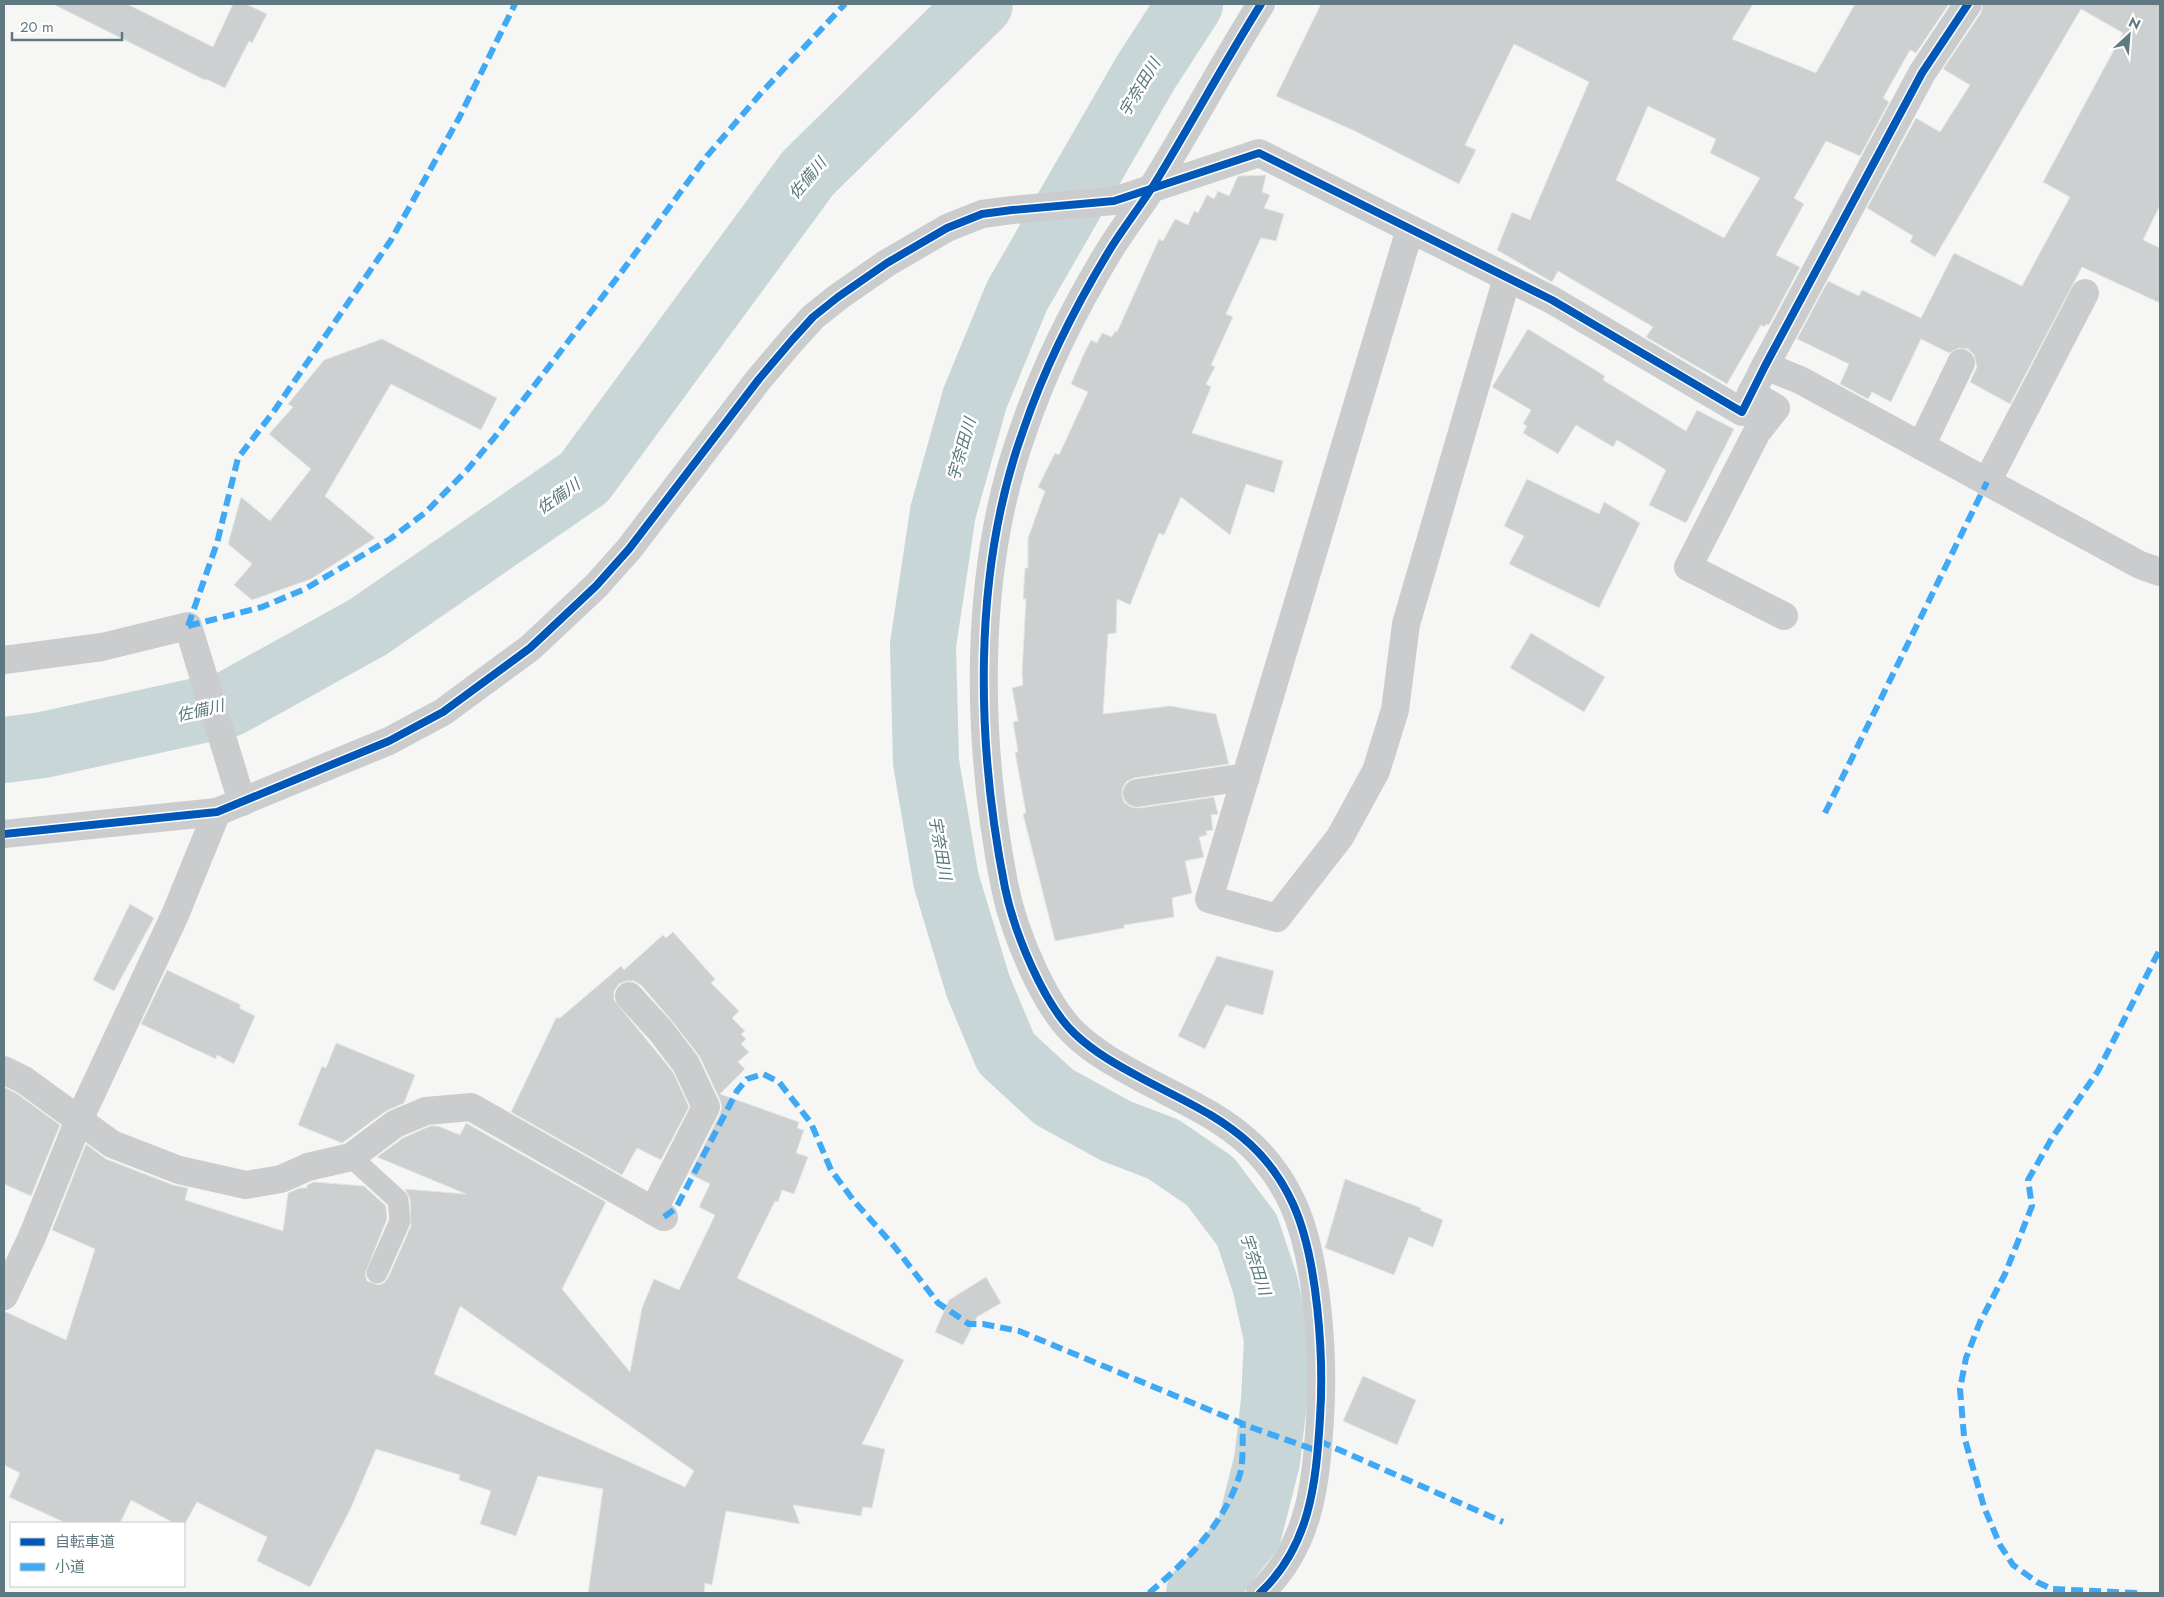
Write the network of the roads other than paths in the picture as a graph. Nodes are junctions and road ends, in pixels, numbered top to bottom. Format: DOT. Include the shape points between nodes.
graph roads {
  1 [pos="1261,4"];
  2 [pos="1968,4"];
  3 [pos="1152,188"];
  4 [pos="1410,229"];
  5 [pos="1507,278"];
  6 [pos="2085,293"];
  7 [pos="1961,363"];
  8 [pos="1764,366"];
  9 [pos="1751,393"];
  10 [pos="1920,446"];
  11 [pos="1987,482"];
  12 [pos="2160,572"];
  13 [pos="1784,616"];
  14 [pos="4,660"];
  15 [pos="1246,777"];
  16 [pos="1137,793"];
  17 [pos="229,807"];
  18 [pos="4,834"];
  19 [pos="629,996"];
  20 [pos="4,1070"];
  21 [pos="79,1120"];
  22 [pos="351,1157"];
  23 [pos="377,1273"];
  24 [pos="4,1296"];
  25 [pos="1260,1593"];
  1 -- 3 [label="street"];
  2 -- 8 [label="street" via="1922,73"];
  3 -- 4 [label="street" via="1260,153"];
  3 -- 17 [label="street" via="1107,201 982,214 947,228 887,263 813,317 758,380 629,549 596,586 530,648 443,712 389,741"];
  3 -- 25 [label="street" via="1109,251 1073,317 1022,432 1004,495 991,564 985,640 986,752 1006,891 1021,944 1052,1003 1071,1031 1103,1057 1221,1120 1252,1146 1274,1172 1294,1205 1307,1249 1315,1297 1320,1351 1318,1451 1308,1509 1294,1550"];
  4 -- 5 [label="street"];
  4 -- 15 [label="street"];
  5 -- 9 [label="street" via="1552,300 1742,412"];
  5 -- 15 [label="street" via="1406,624 1395,710 1376,771 1340,837 1277,918 1209,899"];
  6 -- 11 [label="street"];
  7 -- 10 [label="street"];
  8 -- 9 [label="street"];
  8 -- 10 [label="street" via="1800,380"];
  9 -- 13 [label="street" via="1776,408 1757,432 1688,567"];
  10 -- 11 [label="street"];
  11 -- 12 [label="street" via="2140,565"];
  14 -- 17 [label="street" via="102,647 188,626"];
  15 -- 16 [label="street"];
  17 -- 18 [label="street"];
  17 -- 21 [label="street"];
  19 -- 22 [label="street" via="686,1064 706,1107 658,1214 471,1107 426,1111 395,1124"];
  20 -- 21 [label="street" via="24,1080"];
  21 -- 22 [label="street" via="112,1144 142,1156 179,1170 246,1185 281,1179 308,1167"];
  21 -- 24 [label="street" via="32,1237"];
  22 -- 23 [label="lane" via="398,1200 400,1221"];
}
